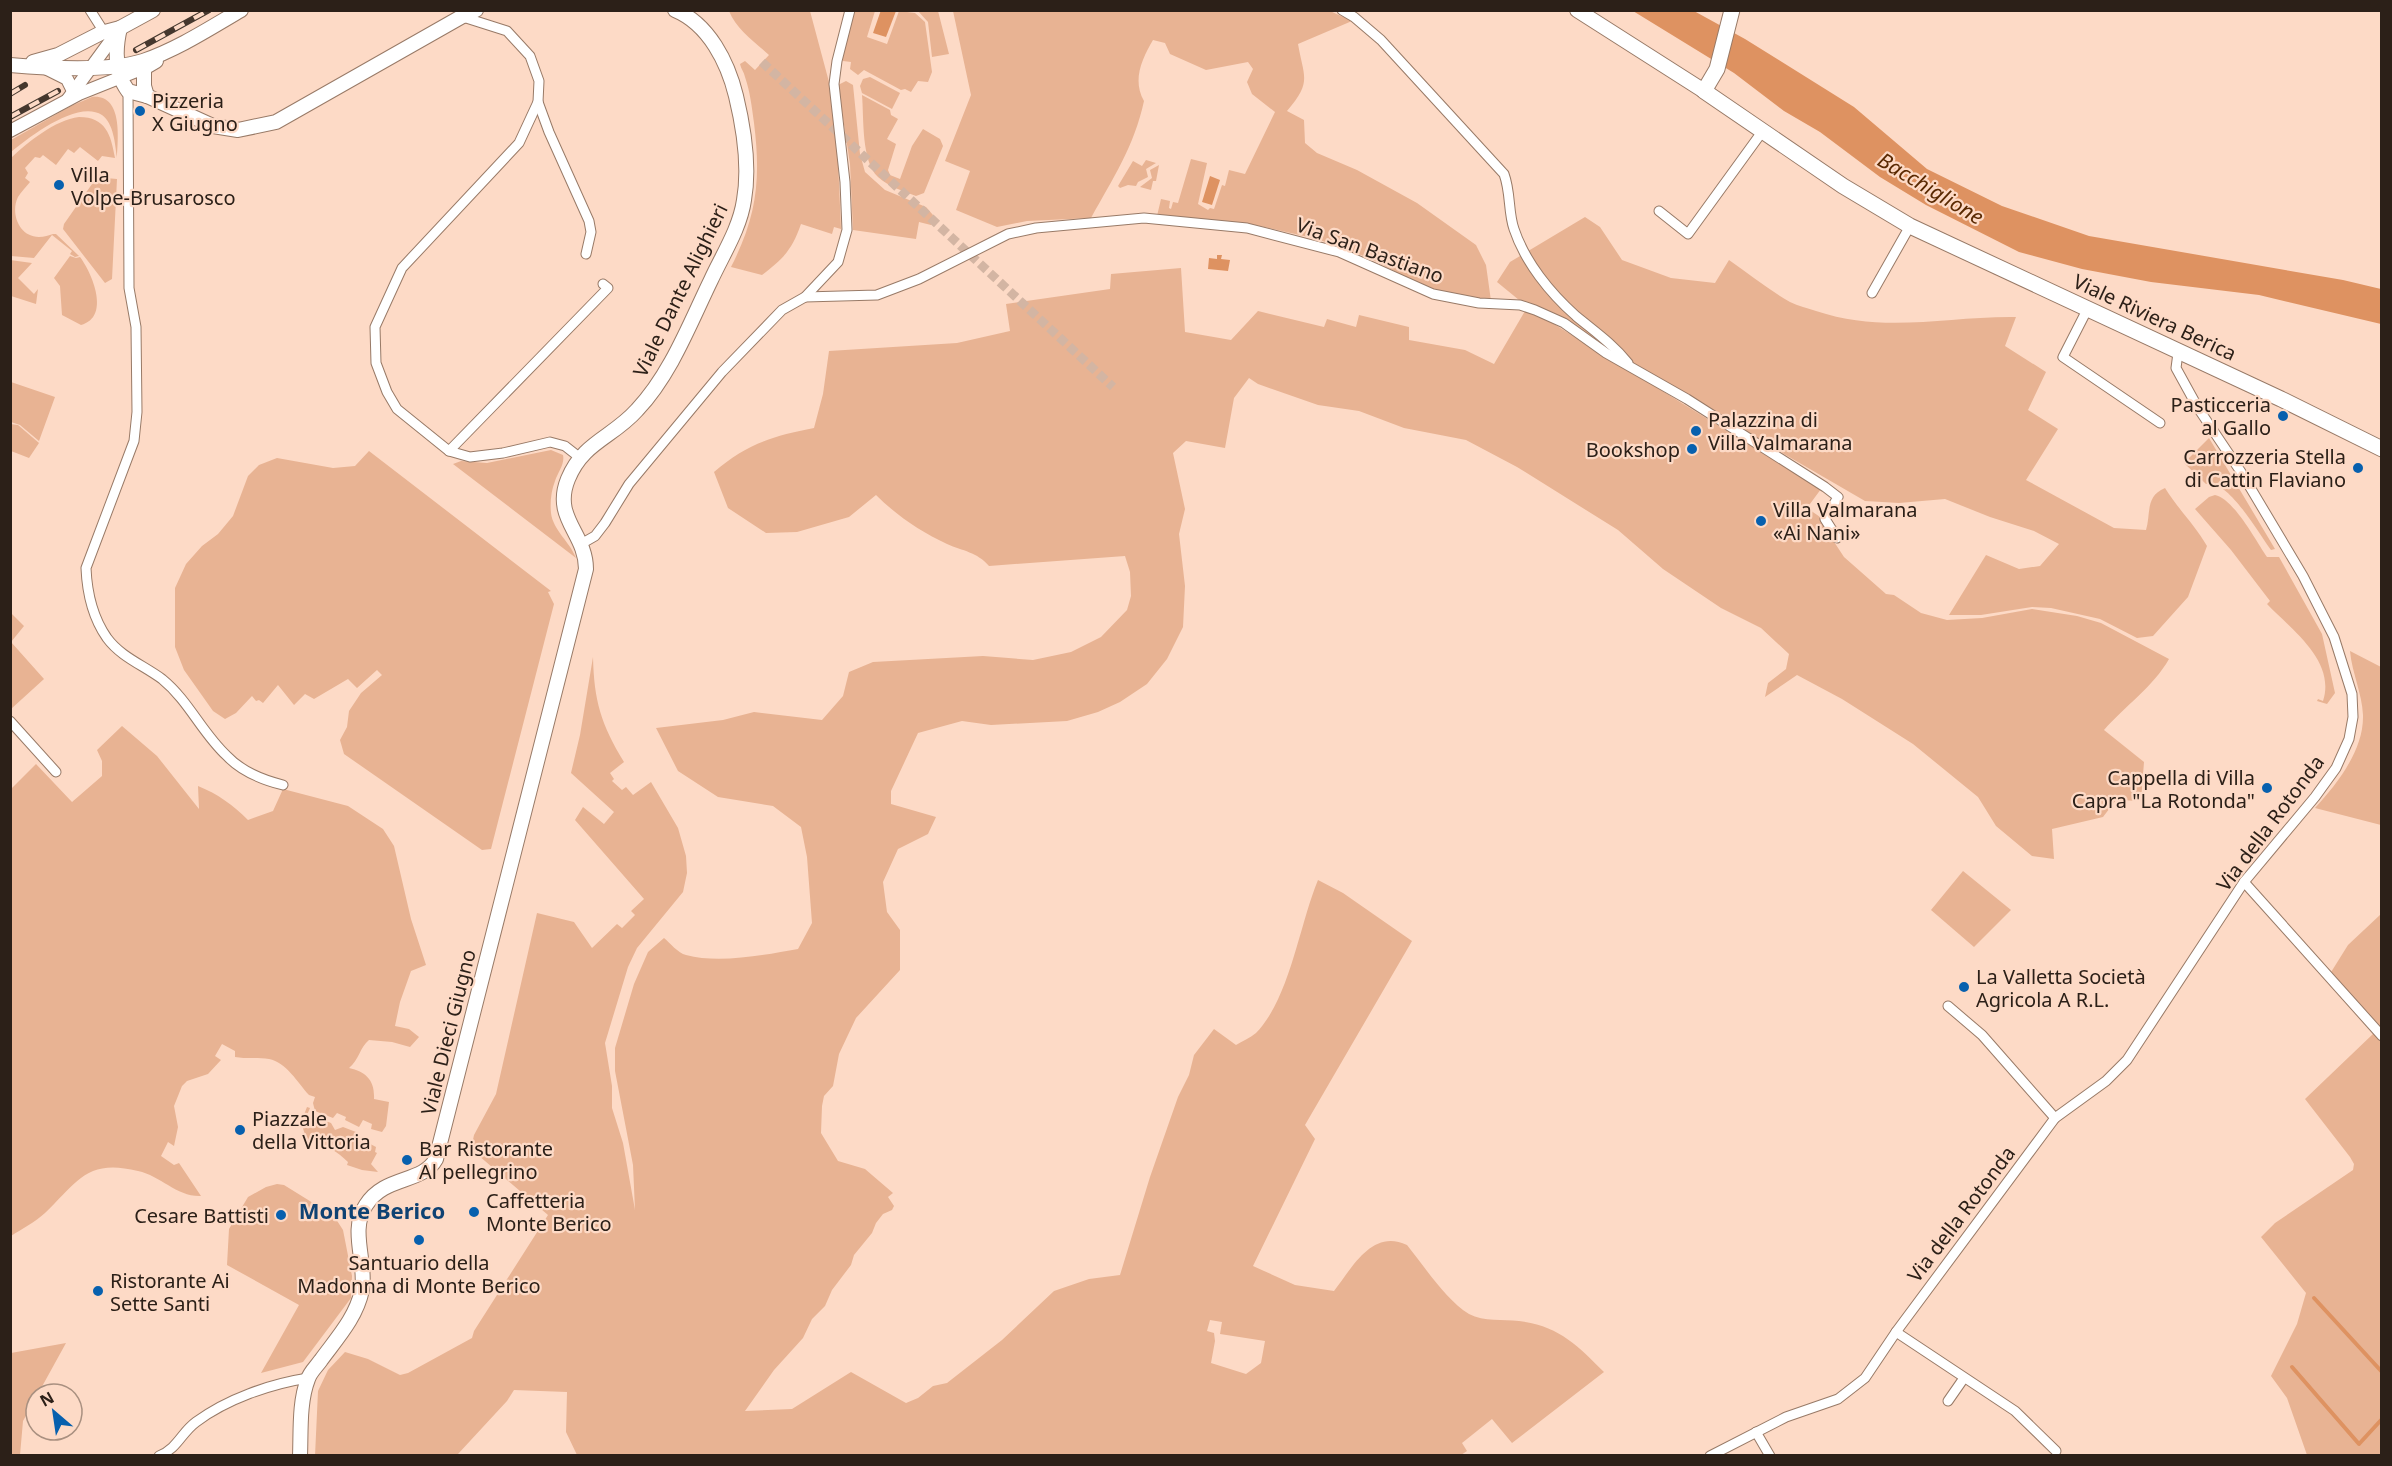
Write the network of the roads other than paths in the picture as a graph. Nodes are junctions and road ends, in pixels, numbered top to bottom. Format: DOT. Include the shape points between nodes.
graph roads {
  1 [pos="90,10"];
  2 [pos="153,10"];
  3 [pos="241,10"];
  4 [pos="675,10"];
  5 [pos="850,10"];
  6 [pos="1342,10"];
  7 [pos="1577,10"];
  8 [pos="1732,10"];
  9 [pos="475,11"];
  10 [pos="461,17"];
  11 [pos="120,28"];
  12 [pos="104,32"];
  13 [pos="180,45"];
  14 [pos="10,65"];
  15 [pos="90,67"];
  16 [pos="46,68"];
  17 [pos="144,68"];
  18 [pos="122,78"];
  19 [pos="1704,91"];
  20 [pos="70,95"];
  21 [pos="147,96"];
  22 [pos="538,102"];
  23 [pos="10,131"];
  24 [pos="1762,132"];
  25 [pos="1659,211"];
  26 [pos="1910,226"];
  27 [pos="586,254"];
  28 [pos="603,284"];
  29 [pos="1872,293"];
  30 [pos="805,297"];
  31 [pos="2088,308"];
  32 [pos="2178,353"];
  33 [pos="1633,368"];
  34 [pos="2160,423"];
  35 [pos="2382,449"];
  36 [pos="449,451"];
  37 [pos="579,457"];
  38 [pos="1837,538"];
  39 [pos="581,544"];
  40 [pos="586,569"];
  41 [pos="13,727"];
  42 [pos="56,772"];
  43 [pos="283,785"];
  44 [pos="2244,882"];
  45 [pos="1948,1006"];
  46 [pos="2382,1036"];
  47 [pos="2055,1118"];
  48 [pos="1896,1332"];
  49 [pos="308,1378"];
  50 [pos="1964,1378"];
  51 [pos="1948,1401"];
  52 [pos="1756,1432"];
  53 [pos="2056,1451"];
  54 [pos="159,1455"];
  55 [pos="300,1455"];
  56 [pos="1710,1455"];
  57 [pos="1770,1455"];
  1 -- 12 [label="street"];
  2 -- 11 [label="main road"];
  3 -- 13 [label="main road"];
  4 -- 37 [label="main road, Viale Dante Alighieri" via="710,37 732,76 743,123 744,201 736,228 653,391 619,427"];
  5 -- 30 [label="street" via="834,84 847,230 838,262"];
  6 -- 33 [label="street" via="1381,40 1504,174 1510,189 1513,228 1527,256 1547,286"];
  7 -- 19 [label="main road"];
  8 -- 19 [label="main road" via="1717,69"];
  9 -- 10 [label="main road"];
  10 -- 21 [label="main road" via="276,122 238,130 213,126"];
  10 -- 22 [label="street" via="507,31 530,56 539,81"];
  11 -- 12 [label="main road"];
  11 -- 15 [label="street"];
  11 -- 18 [label="main road" via="116,49"];
  12 -- 14 [label="main road" via="48,60"];
  13 -- 17 [label="main road"];
  13 -- 18 [label="main road" via="140,62"];
  14 -- 16 [label="main road"];
  15 -- 16 [label="main road"];
  15 -- 18 [label="main road"];
  15 -- 20 [label="street"];
  16 -- 20 [label="street" via="67,79"];
  17 -- 18 [label="street"];
  17 -- 21 [label="main road"];
  18 -- 20 [label="street"];
  18 -- 21 [label="main road"];
  18 -- 43 [label="street" via="137,412 134,441 86,568 87,589 107,638 123,655 161,679 183,700 227,757 257,776"];
  19 -- 24 [label="main road, Viale Riviera Berica"];
  20 -- 23 [label="street"];
  22 -- 27 [label="street" via="590,221"];
  22 -- 36 [label="street" via="519,143 402,268 375,327 376,363 397,409"];
  24 -- 25 [label="street" via="1688,234"];
  24 -- 26 [label="main road, Viale Riviera Berica"];
  26 -- 29 [label="street"];
  26 -- 31 [label="main road, Viale Riviera Berica"];
  28 -- 36 [label="street" via="608,288"];
  30 -- 33 [label="street, Via San Bastiano" via="877,295 919,279 1008,234 1029,229 1144,218 1172,220 1277,235 1339,252 1433,294 1479,303 1520,305 1564,323"];
  30 -- 39 [label="street" via="782,310 722,372 629,484 605,524"];
  31 -- 32 [label="main road, Viale Riviera Berica"];
  31 -- 34 [label="street" via="2063,357"];
  32 -- 35 [label="main road, Viale Riviera Berica"];
  32 -- 44 [label="street, Via della Rotonda" via="2176,368 2198,408 2303,576 2334,638 2352,694 2349,739 2336,768"];
  33 -- 38 [label="street" via="1838,497 1825,519"];
  36 -- 37 [label="street" via="470,457 550,442 565,446"];
  37 -- 39 [label="main road, Viale Dante Alighieri" via="562,501 568,524"];
  39 -- 40 [label="main road, Viale Dante Alighieri"];
  40 -- 49 [label="main road, Viale Dieci Giugno" via="436,1159 429,1169 389,1184 365,1206 359,1236 362,1288 353,1317"];
  41 -- 42 [label="street"];
  44 -- 46 [label="street"];
  44 -- 47 [label="street, Via della Rotonda" via="2228,900 2127,1060 2106,1081"];
  45 -- 47 [label="street" via="1982,1035"];
  47 -- 48 [label="street, Via della Rotonda"];
  48 -- 50 [label="street"];
  48 -- 52 [label="street, Via della Rotonda" via="1853,1389 1838,1399"];
  49 -- 54 [label="street" via="220,1405 193,1424 171,1451"];
  49 -- 55 [label="main road, Viale Dieci Giugno"];
  50 -- 51 [label="street"];
  50 -- 53 [label="street" via="2015,1411"];
  52 -- 56 [label="street, Via della Rotonda"];
  52 -- 57 [label="street"];
}
